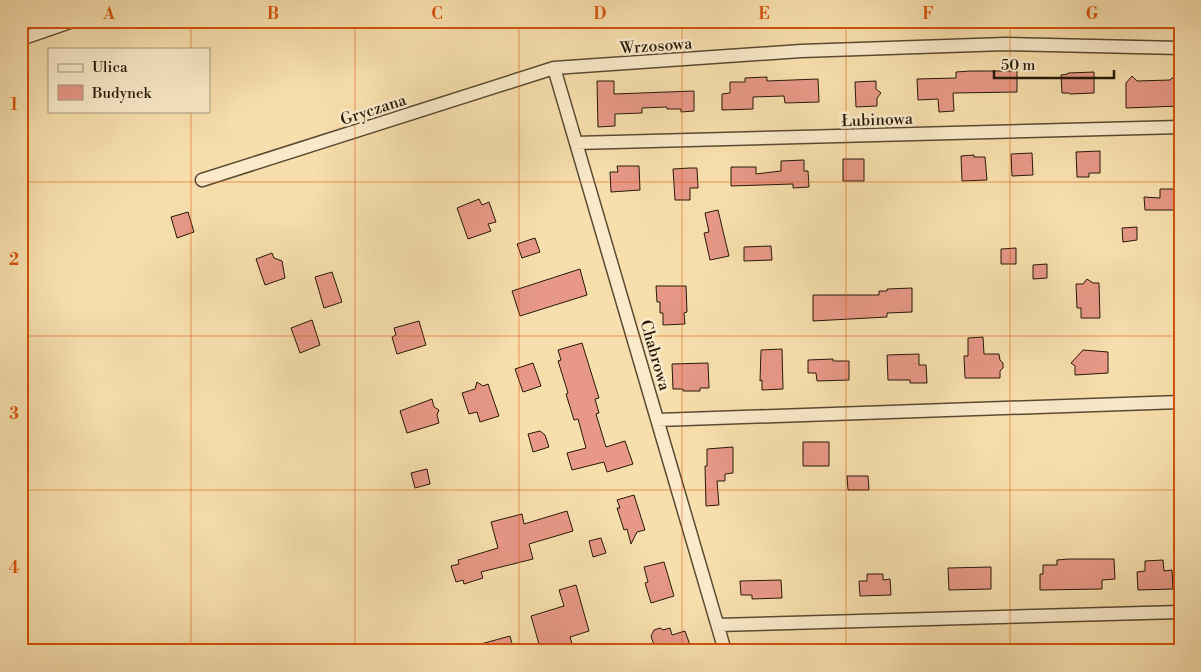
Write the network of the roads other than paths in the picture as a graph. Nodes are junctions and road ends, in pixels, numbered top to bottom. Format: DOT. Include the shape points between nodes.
graph roads {
  1 [pos="73,21"];
  2 [pos="21,39"];
  3 [pos="1180,48"];
  4 [pos="554,68"];
  5 [pos="1180,127"];
  6 [pos="576,143"];
  7 [pos="202,180"];
  8 [pos="1180,402"];
  9 [pos="658,420"];
  10 [pos="1180,612"];
  11 [pos="718,625"];
  12 [pos="725,651"];
  1 -- 2 [label="street"];
  3 -- 4 [label="street, Wrzosowa" via="1005,44 802,51"];
  4 -- 6 [label="street, Chabrowa"];
  4 -- 7 [label="street, Gryczana"];
  5 -- 6 [label="street, Łubinowa"];
  6 -- 9 [label="street, Chabrowa"];
  8 -- 9 [label="street"];
  9 -- 11 [label="street, Chabrowa"];
  10 -- 11 [label="street"];
  11 -- 12 [label="street, Chabrowa"];
}
